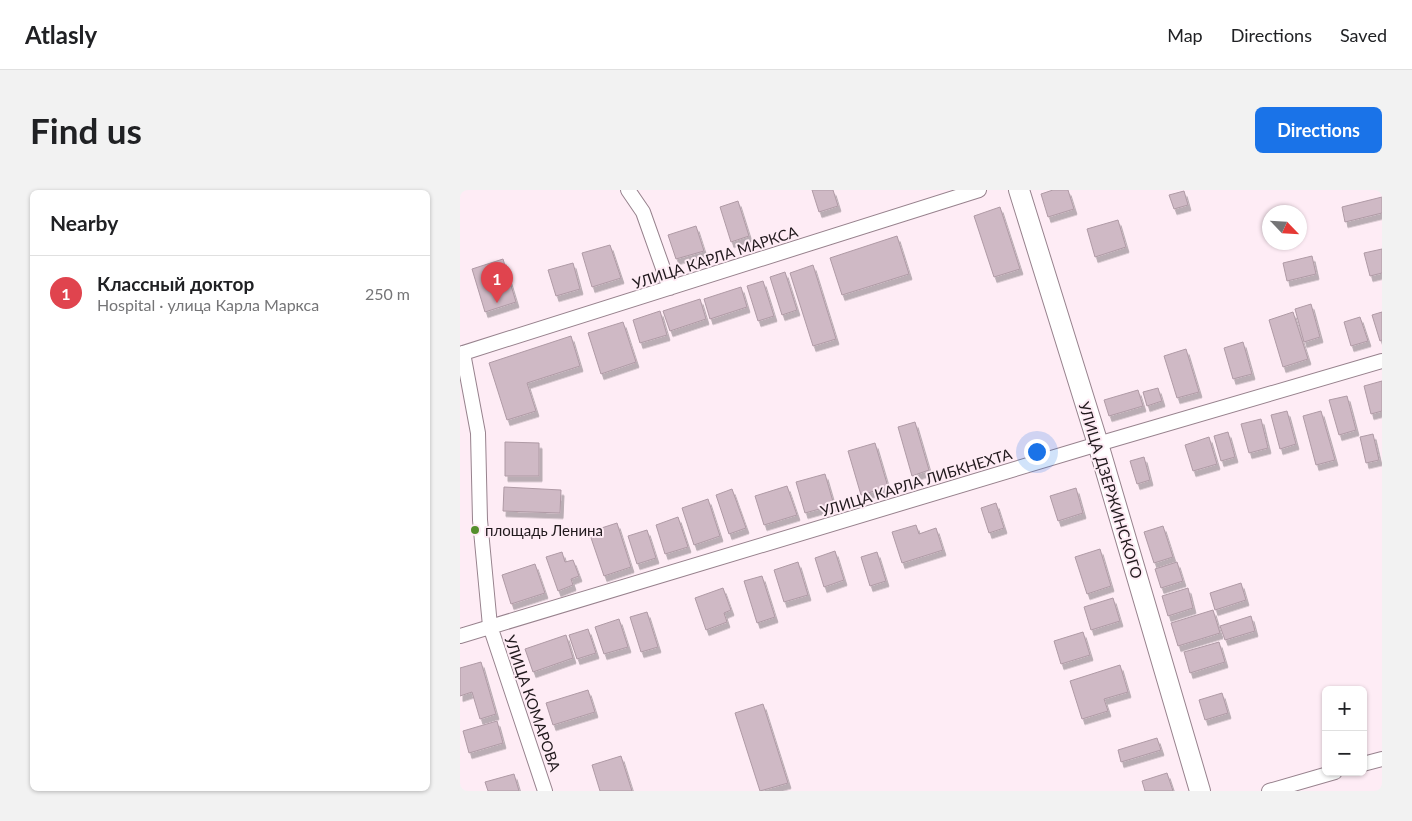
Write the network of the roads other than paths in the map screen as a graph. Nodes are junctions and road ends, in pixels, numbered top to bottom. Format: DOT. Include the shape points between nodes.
graph roads {
  1 [pos="628,190"];
  2 [pos="979,190"];
  3 [pos="1019,190"];
  4 [pos="670,288"];
  5 [pos="462,354"];
  6 [pos="1382,361"];
  7 [pos="1098,444"];
  8 [pos="490,626"];
  9 [pos="460,636"];
  10 [pos="1382,759"];
  11 [pos="1367,763"];
  12 [pos="1322,776"];
  13 [pos="545,791"];
  14 [pos="1200,791"];
  15 [pos="1269,791"];
  1 -- 4 [label="street" via="643,212"];
  2 -- 4 [label="street, УЛИЦА КАРЛА МАРКСА"];
  3 -- 7 [label="main road, УЛИЦА ДЗЕРЖИНСКОГО"];
  4 -- 5 [label="street, УЛИЦА КАРЛА МАРКСА"];
  5 -- 8 [label="street, УЛИЦА КОМАРОВА" via="478,433 480,520"];
  6 -- 7 [label="street, УЛИЦА КАРЛА ЛИБКНЕХТА"];
  7 -- 8 [label="street, УЛИЦА КАРЛА ЛИБКНЕХТА"];
  7 -- 14 [label="main road, УЛИЦА ДЗЕРЖИНСКОГО"];
  8 -- 9 [label="street, УЛИЦА КАРЛА ЛИБКНЕХТА"];
  8 -- 13 [label="street, УЛИЦА КОМАРОВА"];
  10 -- 11 [label="street"];
  12 -- 15 [label="street"];
}
